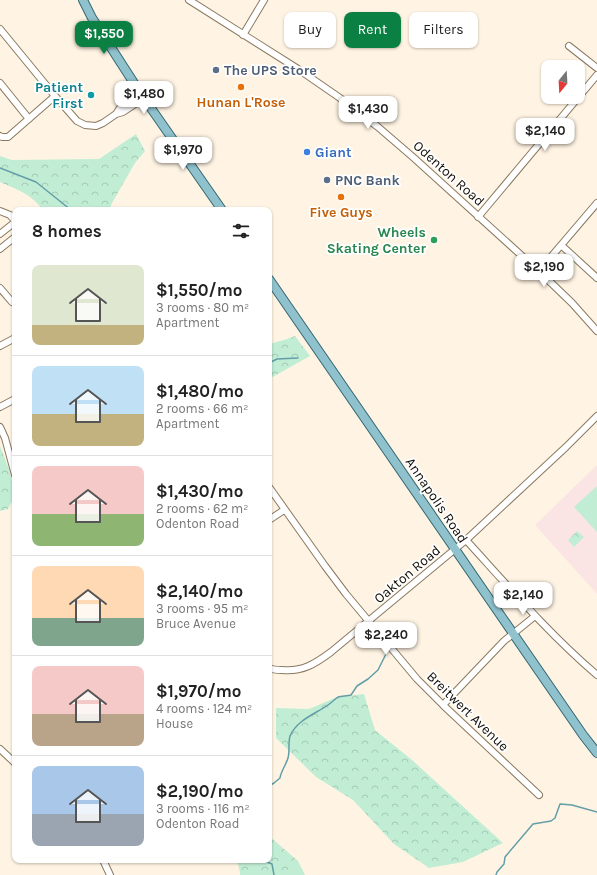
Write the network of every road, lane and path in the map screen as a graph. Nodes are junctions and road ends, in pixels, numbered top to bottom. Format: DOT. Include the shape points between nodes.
graph roads {
  1 [pos="83,0"];
  2 [pos="189,0"];
  3 [pos="264,0"];
  4 [pos="0,29"];
  5 [pos="243,35"];
  6 [pos="569,46"];
  7 [pos="597,68"];
  8 [pos="597,76"];
  9 [pos="0,83"];
  10 [pos="141,94"];
  11 [pos="55,96"];
  12 [pos="29,119"];
  13 [pos="0,136"];
  14 [pos="597,203"];
  15 [pos="220,207"];
  16 [pos="0,211"];
  17 [pos="478,216"];
  18 [pos="12,217"];
  19 [pos="12,224"];
  20 [pos="0,234"];
  21 [pos="12,239"];
  22 [pos="561,245"];
  23 [pos="0,249"];
  24 [pos="539,271"];
  25 [pos="597,278"];
  26 [pos="272,283"];
  27 [pos="0,288"];
  28 [pos="12,302"];
  29 [pos="597,331"];
  30 [pos="12,340"];
  31 [pos="0,346"];
  32 [pos="12,401"];
  33 [pos="0,407"];
  34 [pos="597,416"];
  35 [pos="0,427"];
  36 [pos="12,463"];
  37 [pos="272,492"];
  38 [pos="284,510"];
  39 [pos="272,518"];
  40 [pos="466,540"];
  41 [pos="455,549"];
  42 [pos="535,616"];
  43 [pos="368,621"];
  44 [pos="513,633"];
  45 [pos="272,670"];
  46 [pos="597,675"];
  47 [pos="443,704"];
  48 [pos="583,735"];
  49 [pos="0,749"];
  50 [pos="597,753"];
  51 [pos="12,760"];
  52 [pos="597,761"];
  53 [pos="539,795"];
  54 [pos="104,863"];
  55 [pos="110,875"];
  1 -- 10 [label="main road"];
  2 -- 5 [label="street, Odenton Road"];
  3 -- 5 [label="street"];
  4 -- 11 [label="street"];
  5 -- 17 [label="street, Odenton Road" via="322,85 378,127"];
  6 -- 7 [label="street"];
  8 -- 17 [label="street"];
  9 -- 12 [label="street"];
  10 -- 11 [label="street" via="96,126 78,121"];
  10 -- 15 [label="main road"];
  11 -- 12 [label="street"];
  12 -- 13 [label="street" via="8,137"];
  14 -- 22 [label="street"];
  16 -- 18 [label="street"];
  17 -- 24 [label="street, Odenton Road"];
  19 -- 20 [label="street"];
  21 -- 23 [label="street"];
  22 -- 24 [label="street"];
  22 -- 25 [label="street"];
  24 -- 29 [label="street, Odenton Road"];
  26 -- 41 [label="main road, Annapolis Road"];
  27 -- 28 [label="street"];
  30 -- 31 [label="street"];
  32 -- 33 [label="street"];
  34 -- 40 [label="street, Oakton Road"];
  35 -- 36 [label="street"];
  37 -- 38 [label="street, Breitwert Avenue"];
  38 -- 39 [label="street"];
  38 -- 43 [label="street, Breitwert Avenue"];
  40 -- 41 [label="street, Oakton Road"];
  40 -- 42 [label="street"];
  41 -- 43 [label="street, Oakton Road"];
  41 -- 44 [label="main road, Annapolis Road"];
  42 -- 44 [label="street"];
  42 -- 46 [label="street"];
  43 -- 45 [label="street, Oakton Road" via="332,652 305,669"];
  43 -- 47 [label="street, Breitwert Avenue" via="417,679"];
  44 -- 47 [label="street"];
  44 -- 48 [label="main road, Annapolis Road"];
  47 -- 53 [label="street, Breitwert Avenue"];
  48 -- 50 [label="main road, Annapolis Road"];
  48 -- 52 [label="main road, Annapolis Road"];
  49 -- 51 [label="street"];
  54 -- 55 [label="street"];
}
